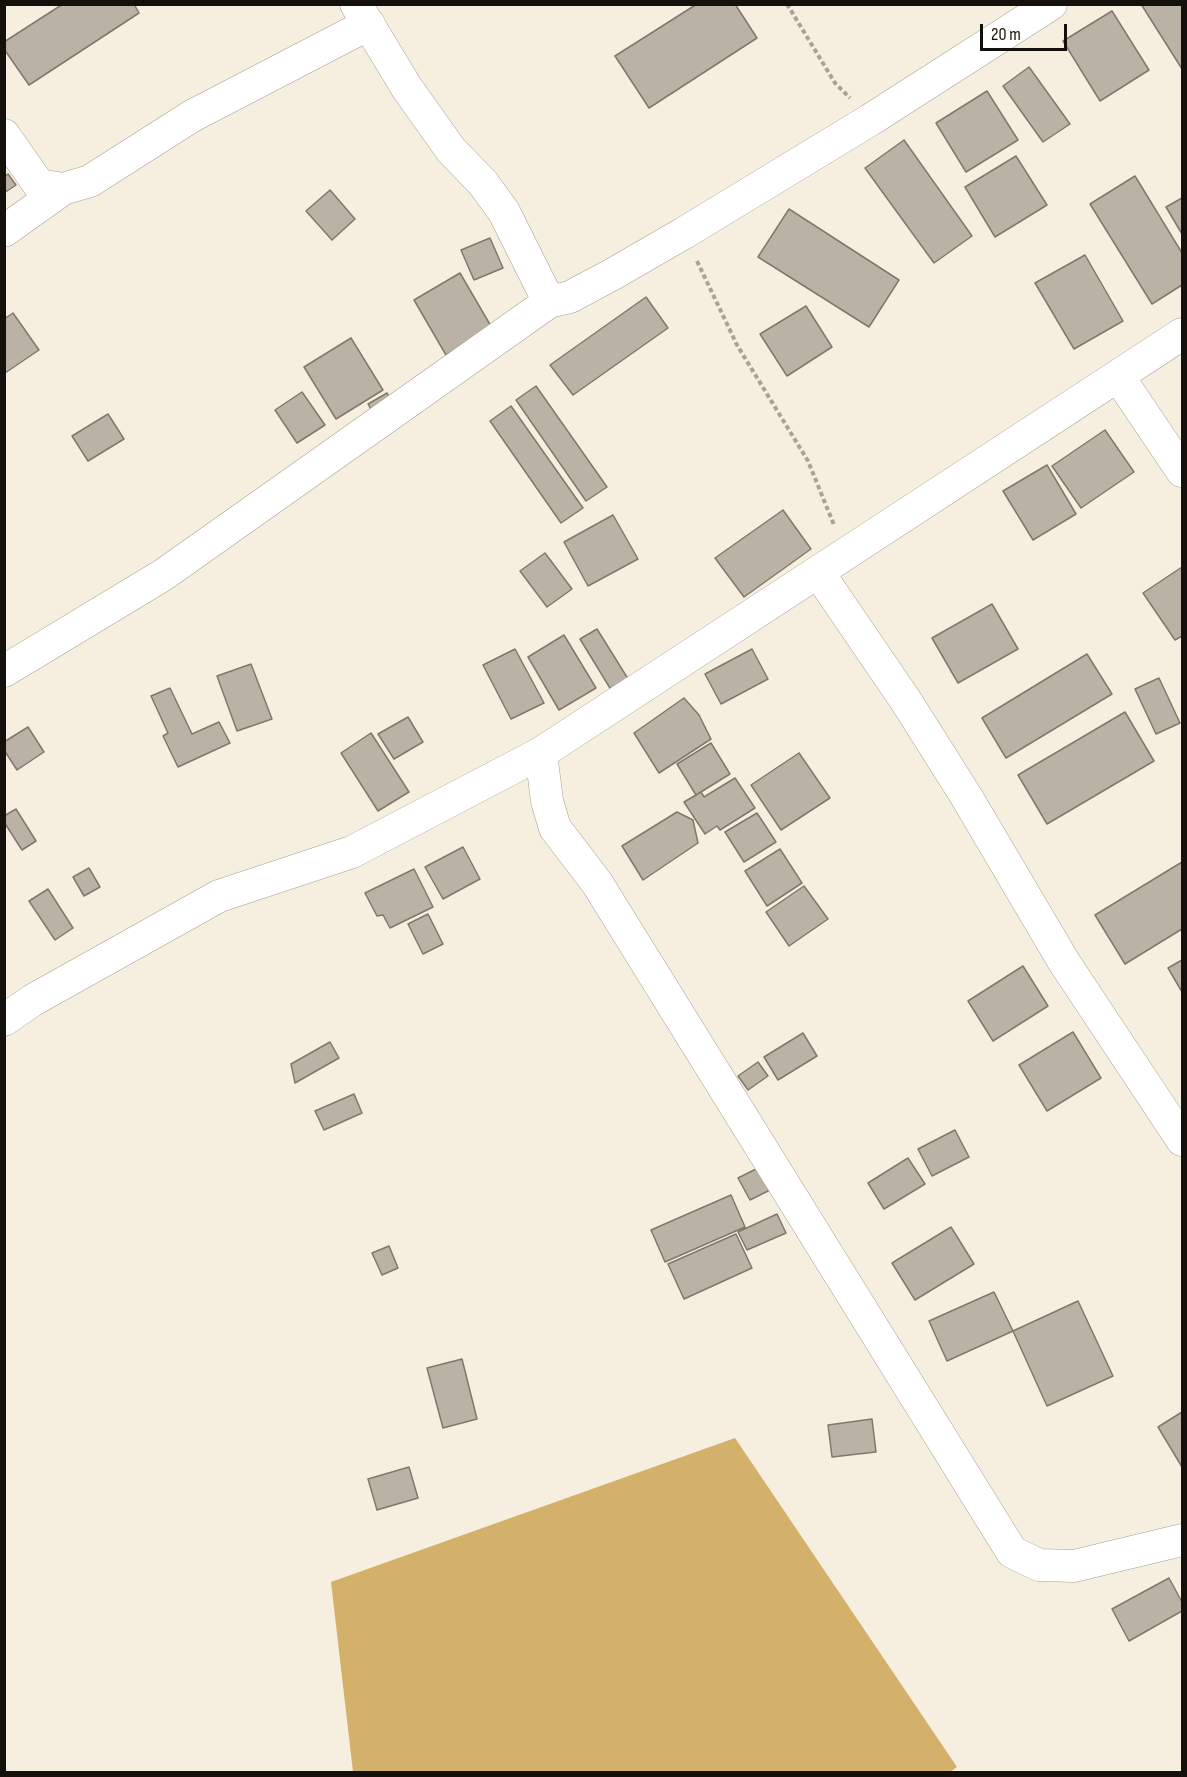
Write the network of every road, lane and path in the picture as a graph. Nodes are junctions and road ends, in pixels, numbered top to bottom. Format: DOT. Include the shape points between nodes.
graph roads {
  1 [pos="787,4"];
  2 [pos="1051,4"];
  3 [pos="362,14"];
  4 [pos="870,120"];
  5 [pos="4,135"];
  6 [pos="63,189"];
  7 [pos="4,231"];
  8 [pos="684,233"];
  9 [pos="549,302"];
  10 [pos="1182,334"];
  11 [pos="1118,376"];
  12 [pos="1182,471"];
  13 [pos="849,553"];
  14 [pos="818,572"];
  15 [pos="4,672"];
  16 [pos="541,753"];
  17 [pos="4,1020"];
  18 [pos="1182,1140"];
  19 [pos="1182,1540"];
  1 -- 4 [label="path" via="835,83"];
  2 -- 4 [label="street"];
  3 -- 6 [label="street" via="90,181"];
  3 -- 9 [label="street" via="407,88 504,212"];
  4 -- 8 [label="street"];
  5 -- 6 [label="street" via="39,185"];
  6 -- 7 [label="street"];
  8 -- 9 [label="street" via="570,297"];
  8 -- 13 [label="path" via="737,345 808,461"];
  9 -- 15 [label="street" via="163,575"];
  10 -- 11 [label="street"];
  11 -- 12 [label="street"];
  11 -- 13 [label="street"];
  13 -- 14 [label="street"];
  14 -- 16 [label="street"];
  14 -- 18 [label="street" via="906,701 1064,962"];
  16 -- 17 [label="street" via="352,852 219,897"];
  16 -- 19 [label="street" via="555,828 597,883 1012,1552 1039,1565 1074,1566"];
}
